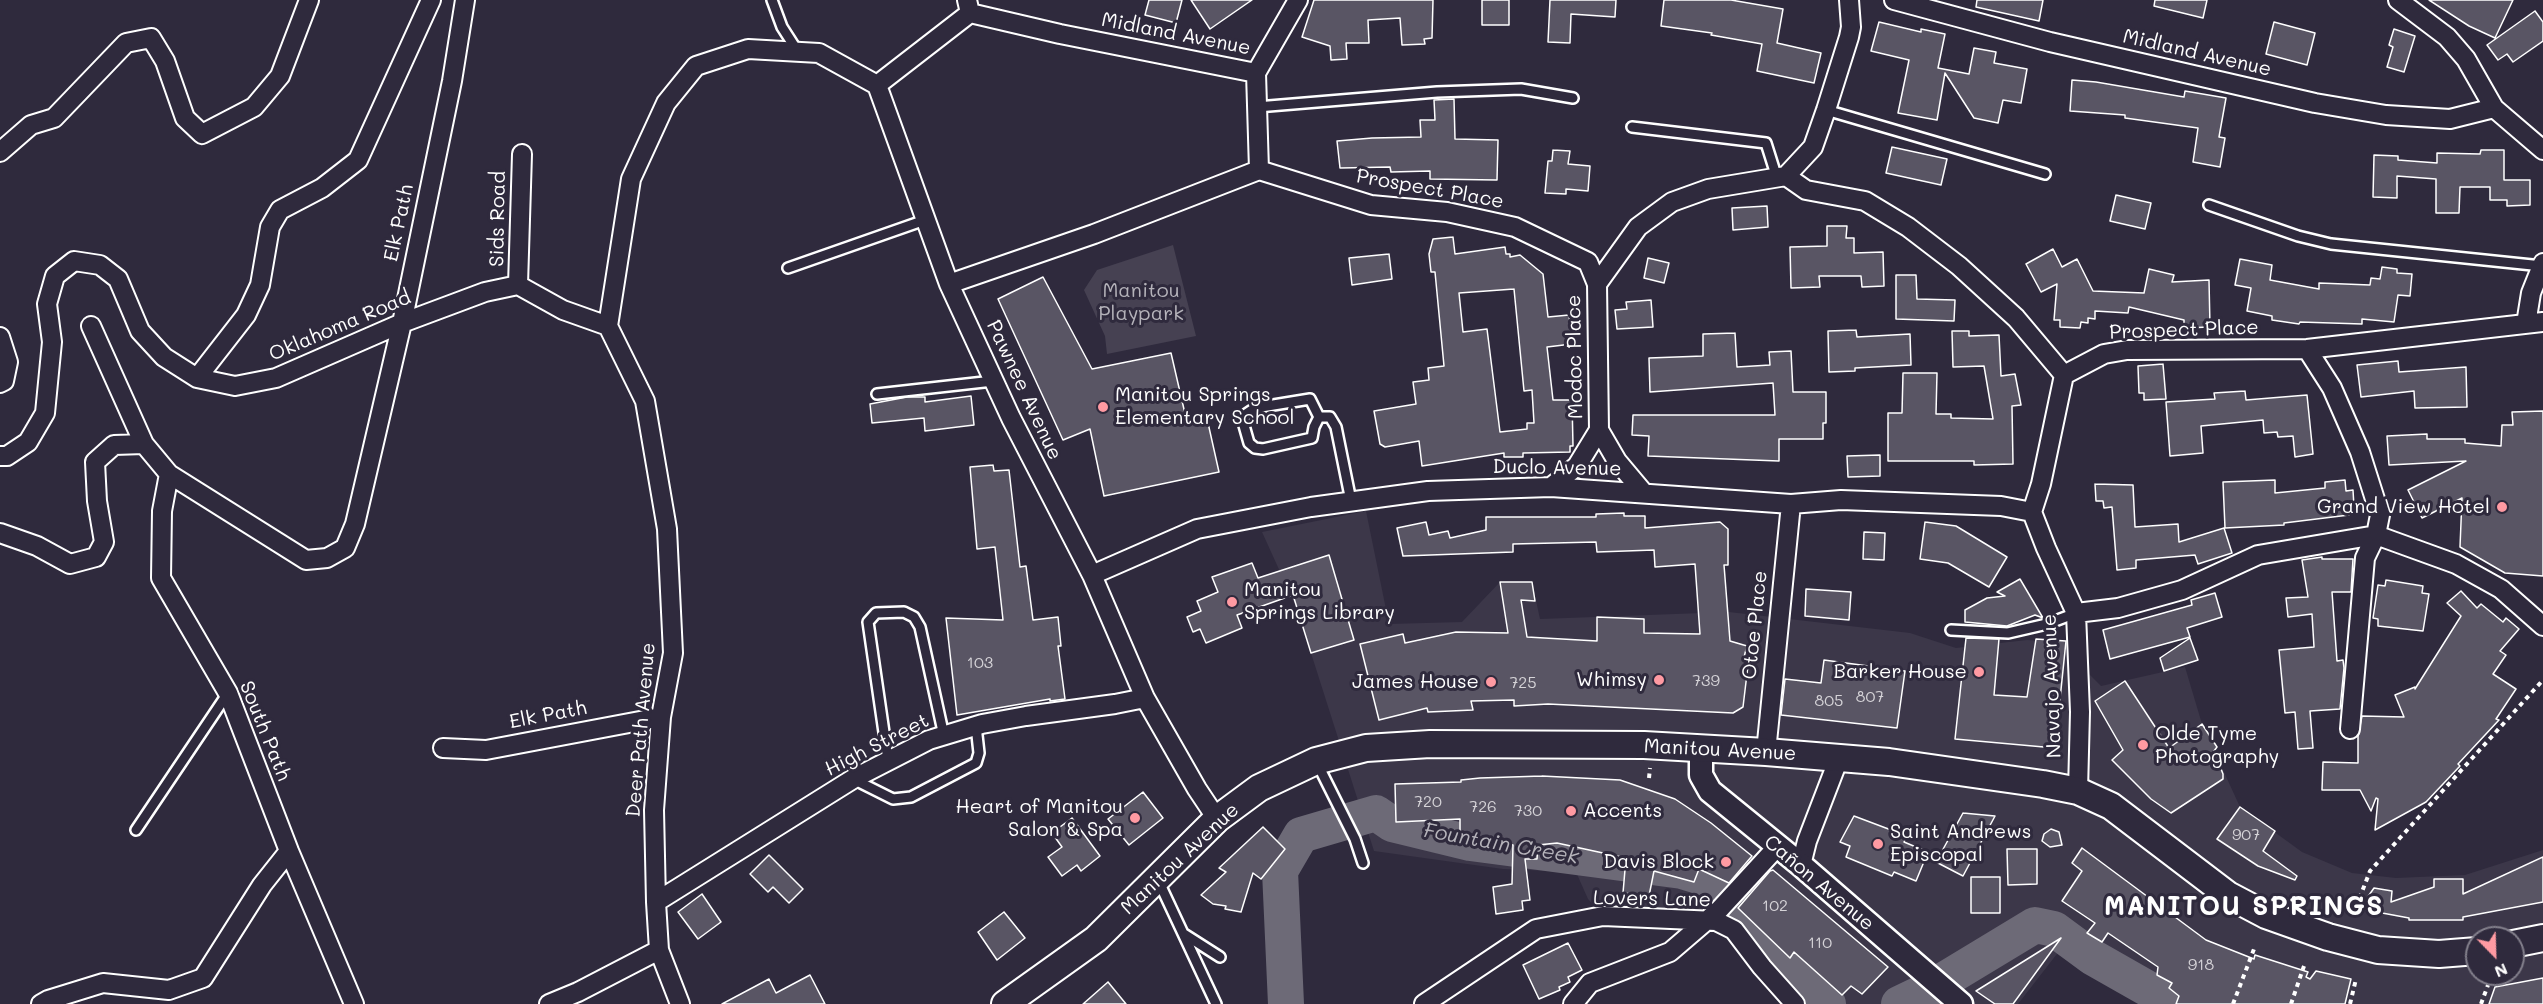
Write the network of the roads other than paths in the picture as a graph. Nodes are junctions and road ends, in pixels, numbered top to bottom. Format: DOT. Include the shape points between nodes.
graph roads {
  1 [pos="309,0"];
  2 [pos="431,0"];
  3 [pos="465,0"];
  4 [pos="772,0"];
  5 [pos="1298,0"];
  6 [pos="1849,0"];
  7 [pos="1894,0"];
  8 [pos="2398,0"];
  9 [pos="969,7"];
  10 [pos="798,52"];
  11 [pos="1256,73"];
  12 [pos="876,85"];
  13 [pos="1573,98"];
  14 [pos="1257,106"];
  15 [pos="2494,108"];
  16 [pos="1827,110"];
  17 [pos="1632,127"];
  18 [pos="2543,150"];
  19 [pos="0,152"];
  20 [pos="522,154"];
  21 [pos="1259,170"];
  22 [pos="2045,174"];
  23 [pos="1781,177"];
  24 [pos="2208,206"];
  25 [pos="925,220"];
  26 [pos="2542,264"];
  27 [pos="788,268"];
  28 [pos="949,284"];
  29 [pos="1597,284"];
  30 [pos="519,285"];
  31 [pos="402,323"];
  32 [pos="2534,323"];
  33 [pos="91,326"];
  34 [pos="608,326"];
  35 [pos="0,337"];
  36 [pos="2307,349"];
  37 [pos="2064,375"];
  38 [pos="197,378"];
  39 [pos="993,381"];
  40 [pos="0,383"];
  41 [pos="877,394"];
  42 [pos="1319,417"];
  43 [pos="1599,430"];
  44 [pos="144,444"];
  45 [pos="0,456"];
  46 [pos="169,474"];
  47 [pos="1551,487"];
  48 [pos="1643,492"];
  49 [pos="1351,501"];
  50 [pos="1791,504"];
  51 [pos="2032,512"];
  52 [pos="0,533"];
  53 [pos="2376,535"];
  54 [pos="1092,575"];
  55 [pos="2076,613"];
  56 [pos="2543,626"];
  57 [pos="1951,630"];
  58 [pos="228,693"];
  59 [pos="1145,698"];
  60 [pos="661,717"];
  61 [pos="976,726"];
  62 [pos="2350,729"];
  63 [pos="944,736"];
  64 [pos="443,748"];
  65 [pos="1701,748"];
  66 [pos="1766,752"];
  67 [pos="1839,758"];
  68 [pos="888,760"];
  69 [pos="1316,761"];
  70 [pos="853,779"];
  71 [pos="2078,791"];
  72 [pos="1217,819"];
  73 [pos="136,830"];
  74 [pos="1777,847"];
  75 [pos="289,851"];
  76 [pos="1363,863"];
  77 [pos="1801,865"];
  78 [pos="1157,878"];
  79 [pos="656,903"];
  80 [pos="1709,919"];
  81 [pos="1183,934"];
  82 [pos="2543,939"];
  83 [pos="2525,942"];
  84 [pos="659,950"];
  85 [pos="2465,952"];
  86 [pos="1220,957"];
  87 [pos="1952,1000"];
  88 [pos="41,1004"];
  89 [pos="354,1004"];
  90 [pos="549,1004"];
  91 [pos="680,1004"];
  92 [pos="1005,1004"];
  93 [pos="1216,1004"];
  94 [pos="1424,1004"];
  95 [pos="1573,1004"];
  96 [pos="1795,1004"];
  1 -- 19 [label="street" via="280,76 254,107 202,134 185,118 165,61 151,38 126,43 54,118 31,126"];
  2 -- 38 [label="street" via="358,160 322,188 280,210 270,227 260,285 246,315"];
  3 -- 31 [label="street, Elk Path"];
  4 -- 10 [label="lane" via="782,27"];
  5 -- 11 [label="street, Midland Avenue"];
  6 -- 16 [label="street" via="1849,38"];
  7 -- 15 [label="street, Midland Avenue" via="2050,42 2315,103 2386,115 2450,119"];
  8 -- 15 [label="street" via="2447,37"];
  9 -- 11 [label="street, Midland Avenue" via="1060,34"];
  9 -- 12 [label="street"];
  10 -- 12 [label="street" via="819,53"];
  10 -- 34 [label="street" via="748,49 696,66 666,103 631,179"];
  11 -- 14 [label="street"];
  12 -- 25 [label="street, Pawnee Avenue"];
  13 -- 14 [label="lane" via="1521,89"];
  14 -- 21 [label="street"];
  15 -- 18 [label="street"];
  16 -- 22 [label="lane"];
  16 -- 23 [label="street" via="1813,147"];
  17 -- 23 [label="lane" via="1766,144"];
  20 -- 30 [label="street, Sids Road"];
  21 -- 28 [label="street" via="1094,234"];
  21 -- 29 [label="street, Prospect Place" via="1371,205 1448,212 1515,227 1588,262"];
  23 -- 29 [label="street" via="1708,189 1672,202 1638,226"];
  23 -- 37 [label="street" via="1806,189 1865,201 1908,227 1959,266 2016,318"];
  24 -- 26 [label="lane" via="2331,244"];
  25 -- 27 [label="lane"];
  25 -- 28 [label="street, Pawnee Avenue"];
  26 -- 32 [label="street" via="2531,293"];
  28 -- 39 [label="street, Pawnee Avenue"];
  29 -- 43 [label="street, Modoc Place"];
  30 -- 31 [label="street, Oklahoma Road" via="485,292"];
  30 -- 34 [label="street" via="563,310"];
  31 -- 38 [label="street, Oklahoma Road" via="276,378 235,386"];
  31 -- 46 [label="street, Elk Path" via="355,525 345,548 327,558 306,560"];
  32 -- 36 [label="street, Prospect Place"];
  33 -- 44 [label="street, Elk Path"];
  34 -- 60 [label="street, Deer Path Avenue" via="645,401 667,529 673,653"];
  35 -- 40 [label="street" via="8,362 4,381"];
  36 -- 37 [label="street, Prospect Place" via="2127,350 2104,354"];
  36 -- 53 [label="street" via="2332,388 2360,452 2380,515"];
  37 -- 51 [label="street"];
  38 -- 45 [label="street, Oklahoma Road" via="164,357 140,331 118,279 100,265 74,261 55,276 47,304 52,342 45,413 28,442 7,456"];
  39 -- 41 [label="lane"];
  39 -- 54 [label="street, Pawnee Avenue"];
  42 -- 42 [label="lane" via="1312,438 1263,449 1249,443 1243,422 1255,408 1310,399"];
  42 -- 49 [label="lane" via="1330,417 1336,427"];
  43 -- 47 [label="street, Modoc Place" via="1577,466"];
  43 -- 48 [label="street, Modoc Place" via="1617,461"];
  44 -- 46 [label="street, Elk Path"];
  44 -- 52 [label="street" via="114,445 95,462 104,542 96,557 70,564 37,546"];
  46 -- 58 [label="street, South Path" via="162,511 161,578"];
  47 -- 48 [label="street, Duclo Avenue"];
  47 -- 49 [label="street, Duclo Avenue" via="1428,491"];
  48 -- 50 [label="street, Duclo Avenue"];
  49 -- 54 [label="street, Duclo Avenue" via="1197,529"];
  50 -- 51 [label="street, Duclo Avenue" via="1841,500 2001,506"];
  50 -- 66 [label="street, Otoe Place"];
  51 -- 55 [label="street, Navajo Avenue"];
  53 -- 55 [label="street" via="2258,555 2182,590 2118,608"];
  53 -- 56 [label="street" via="2456,564 2501,589"];
  53 -- 62 [label="street" via="2365,558"];
  54 -- 59 [label="street, Pawnee Avenue"];
  55 -- 57 [label="lane" via="2008,633"];
  55 -- 71 [label="street, Navajo Avenue"];
  58 -- 73 [label="lane"];
  58 -- 75 [label="street, South Path"];
  59 -- 61 [label="street, High Street"];
  59 -- 72 [label="street, Pawnee Avenue"];
  60 -- 64 [label="street, Elk Path" via="486,750"];
  60 -- 79 [label="street, Deer Path Avenue" via="654,810"];
  61 -- 63 [label="street, High Street"];
  61 -- 70 [label="lane" via="976,763 911,796 894,799"];
  63 -- 68 [label="street, High Street"];
  63 -- 68 [label="lane" via="920,627 914,617 904,612 876,613 868,622"];
  65 -- 66 [label="main road, Manitou Avenue"];
  65 -- 69 [label="main road, Manitou Avenue" via="1430,744 1366,748"];
  65 -- 74 [label="street, Cañon Avenue" via="1701,775 1710,791"];
  66 -- 67 [label="main road, Manitou Avenue"];
  67 -- 71 [label="main road, Manitou Avenue"];
  67 -- 77 [label="street" via="1806,841"];
  68 -- 70 [label="street, High Street"];
  69 -- 72 [label="main road, Manitou Avenue" via="1259,788"];
  69 -- 76 [label="lane"];
  70 -- 79 [label="street, High Street"];
  71 -- 85 [label="main road, Manitou Avenue" via="2111,807 2228,895 2266,915 2328,938 2378,950"];
  72 -- 78 [label="main road, Manitou Avenue"];
  74 -- 77 [label="street, Cañon Avenue"];
  74 -- 80 [label="street"];
  75 -- 88 [label="street" via="262,885 203,978 169,990 103,983"];
  75 -- 89 [label="street, South Path"];
  77 -- 87 [label="street, Cañon Avenue"];
  78 -- 81 [label="lane"];
  78 -- 92 [label="main road, Manitou Avenue" via="1096,939"];
  79 -- 84 [label="street, Deer Path Avenue"];
  80 -- 94 [label="street, Lovers Lane" via="1603,916 1536,930"];
  80 -- 95 [label="street" via="1670,952 1590,983"];
  80 -- 96 [label="street, Lovers Lane" via="1734,930"];
  81 -- 86 [label="lane"];
  81 -- 93 [label="lane"];
  82 -- 83 [label="main road"];
  84 -- 90 [label="street"];
  84 -- 91 [label="street, Deer Path Avenue"];
}
